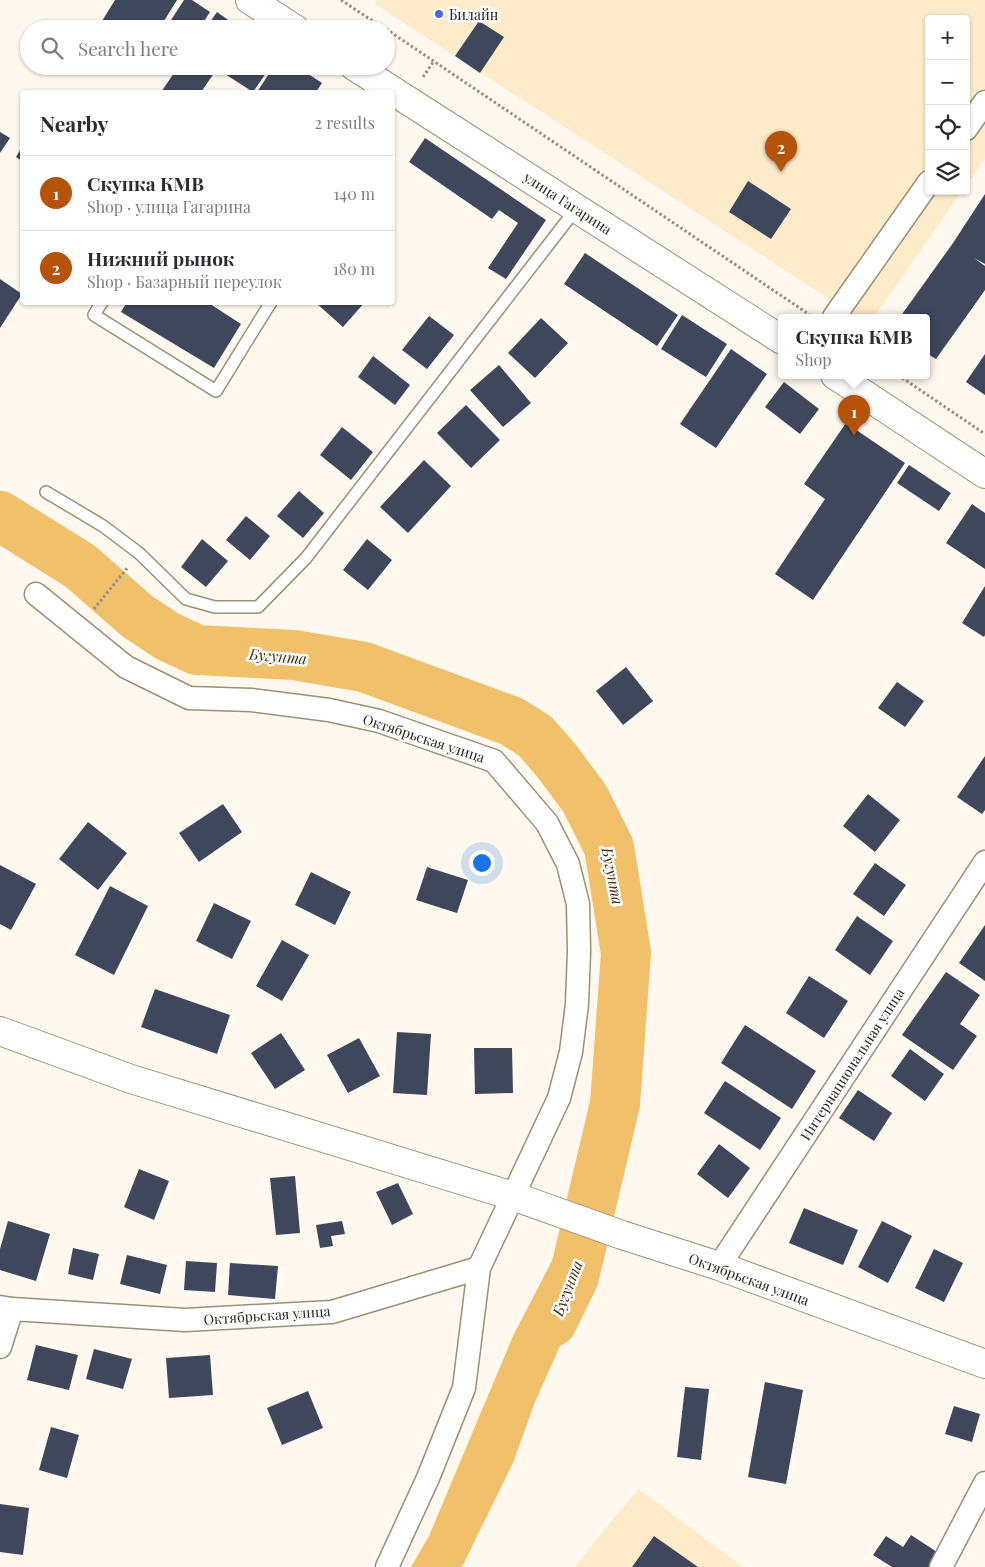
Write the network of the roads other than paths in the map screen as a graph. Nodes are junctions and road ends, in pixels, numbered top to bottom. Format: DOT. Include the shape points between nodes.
graph roads {
  1 [pos="250,0"];
  2 [pos="281,20"];
  3 [pos="365,77"];
  4 [pos="386,90"];
  5 [pos="395,96"];
  6 [pos="985,102"];
  7 [pos="970,123"];
  8 [pos="925,188"];
  9 [pos="576,209"];
  10 [pos="100,305"];
  11 [pos="269,305"];
  12 [pos="836,314"];
  13 [pos="778,337"];
  14 [pos="841,379"];
  15 [pos="985,474"];
  16 [pos="46,492"];
  17 [pos="36,594"];
  18 [pos="985,862"];
  19 [pos="0,1031"];
  20 [pos="513,1196"];
  21 [pos="719,1266"];
  22 [pos="480,1268"];
  23 [pos="6,1308"];
  24 [pos="0,1347"];
  25 [pos="985,1364"];
  26 [pos="985,1483"];
  27 [pos="387,1567"];
  28 [pos="941,1567"];
  1 -- 2 [label="main road"];
  3 -- 4 [label="main road, улица Гагарина"];
  5 -- 9 [label="main road, улица Гагарина"];
  6 -- 7 [label="street"];
  8 -- 12 [label="street"];
  9 -- 13 [label="main road, улица Гагарина"];
  9 -- 16 [label="lane" via="306,558 258,608 215,607 186,599 139,553 103,526"];
  10 -- 11 [label="lane" via="94,315 216,391"];
  14 -- 15 [label="main road"];
  17 -- 20 [label="street, Октябрьская улица" via="126,667 189,698 251,700 329,710 379,721 494,762 547,823 568,864 578,904 577,1004 571,1052 559,1098"];
  18 -- 21 [label="street, Интернациональная улица"];
  19 -- 20 [label="main road, Октябрьская улица" via="131,1079"];
  20 -- 21 [label="main road, Октябрьская улица"];
  20 -- 22 [label="street, Октябрьская улица"];
  21 -- 25 [label="main road, Октябрьская улица"];
  22 -- 23 [label="street, Октябрьская улица" via="332,1312 185,1320"];
  22 -- 27 [label="street" via="464,1388"];
  23 -- 24 [label="street"];
  26 -- 28 [label="street"];
}
